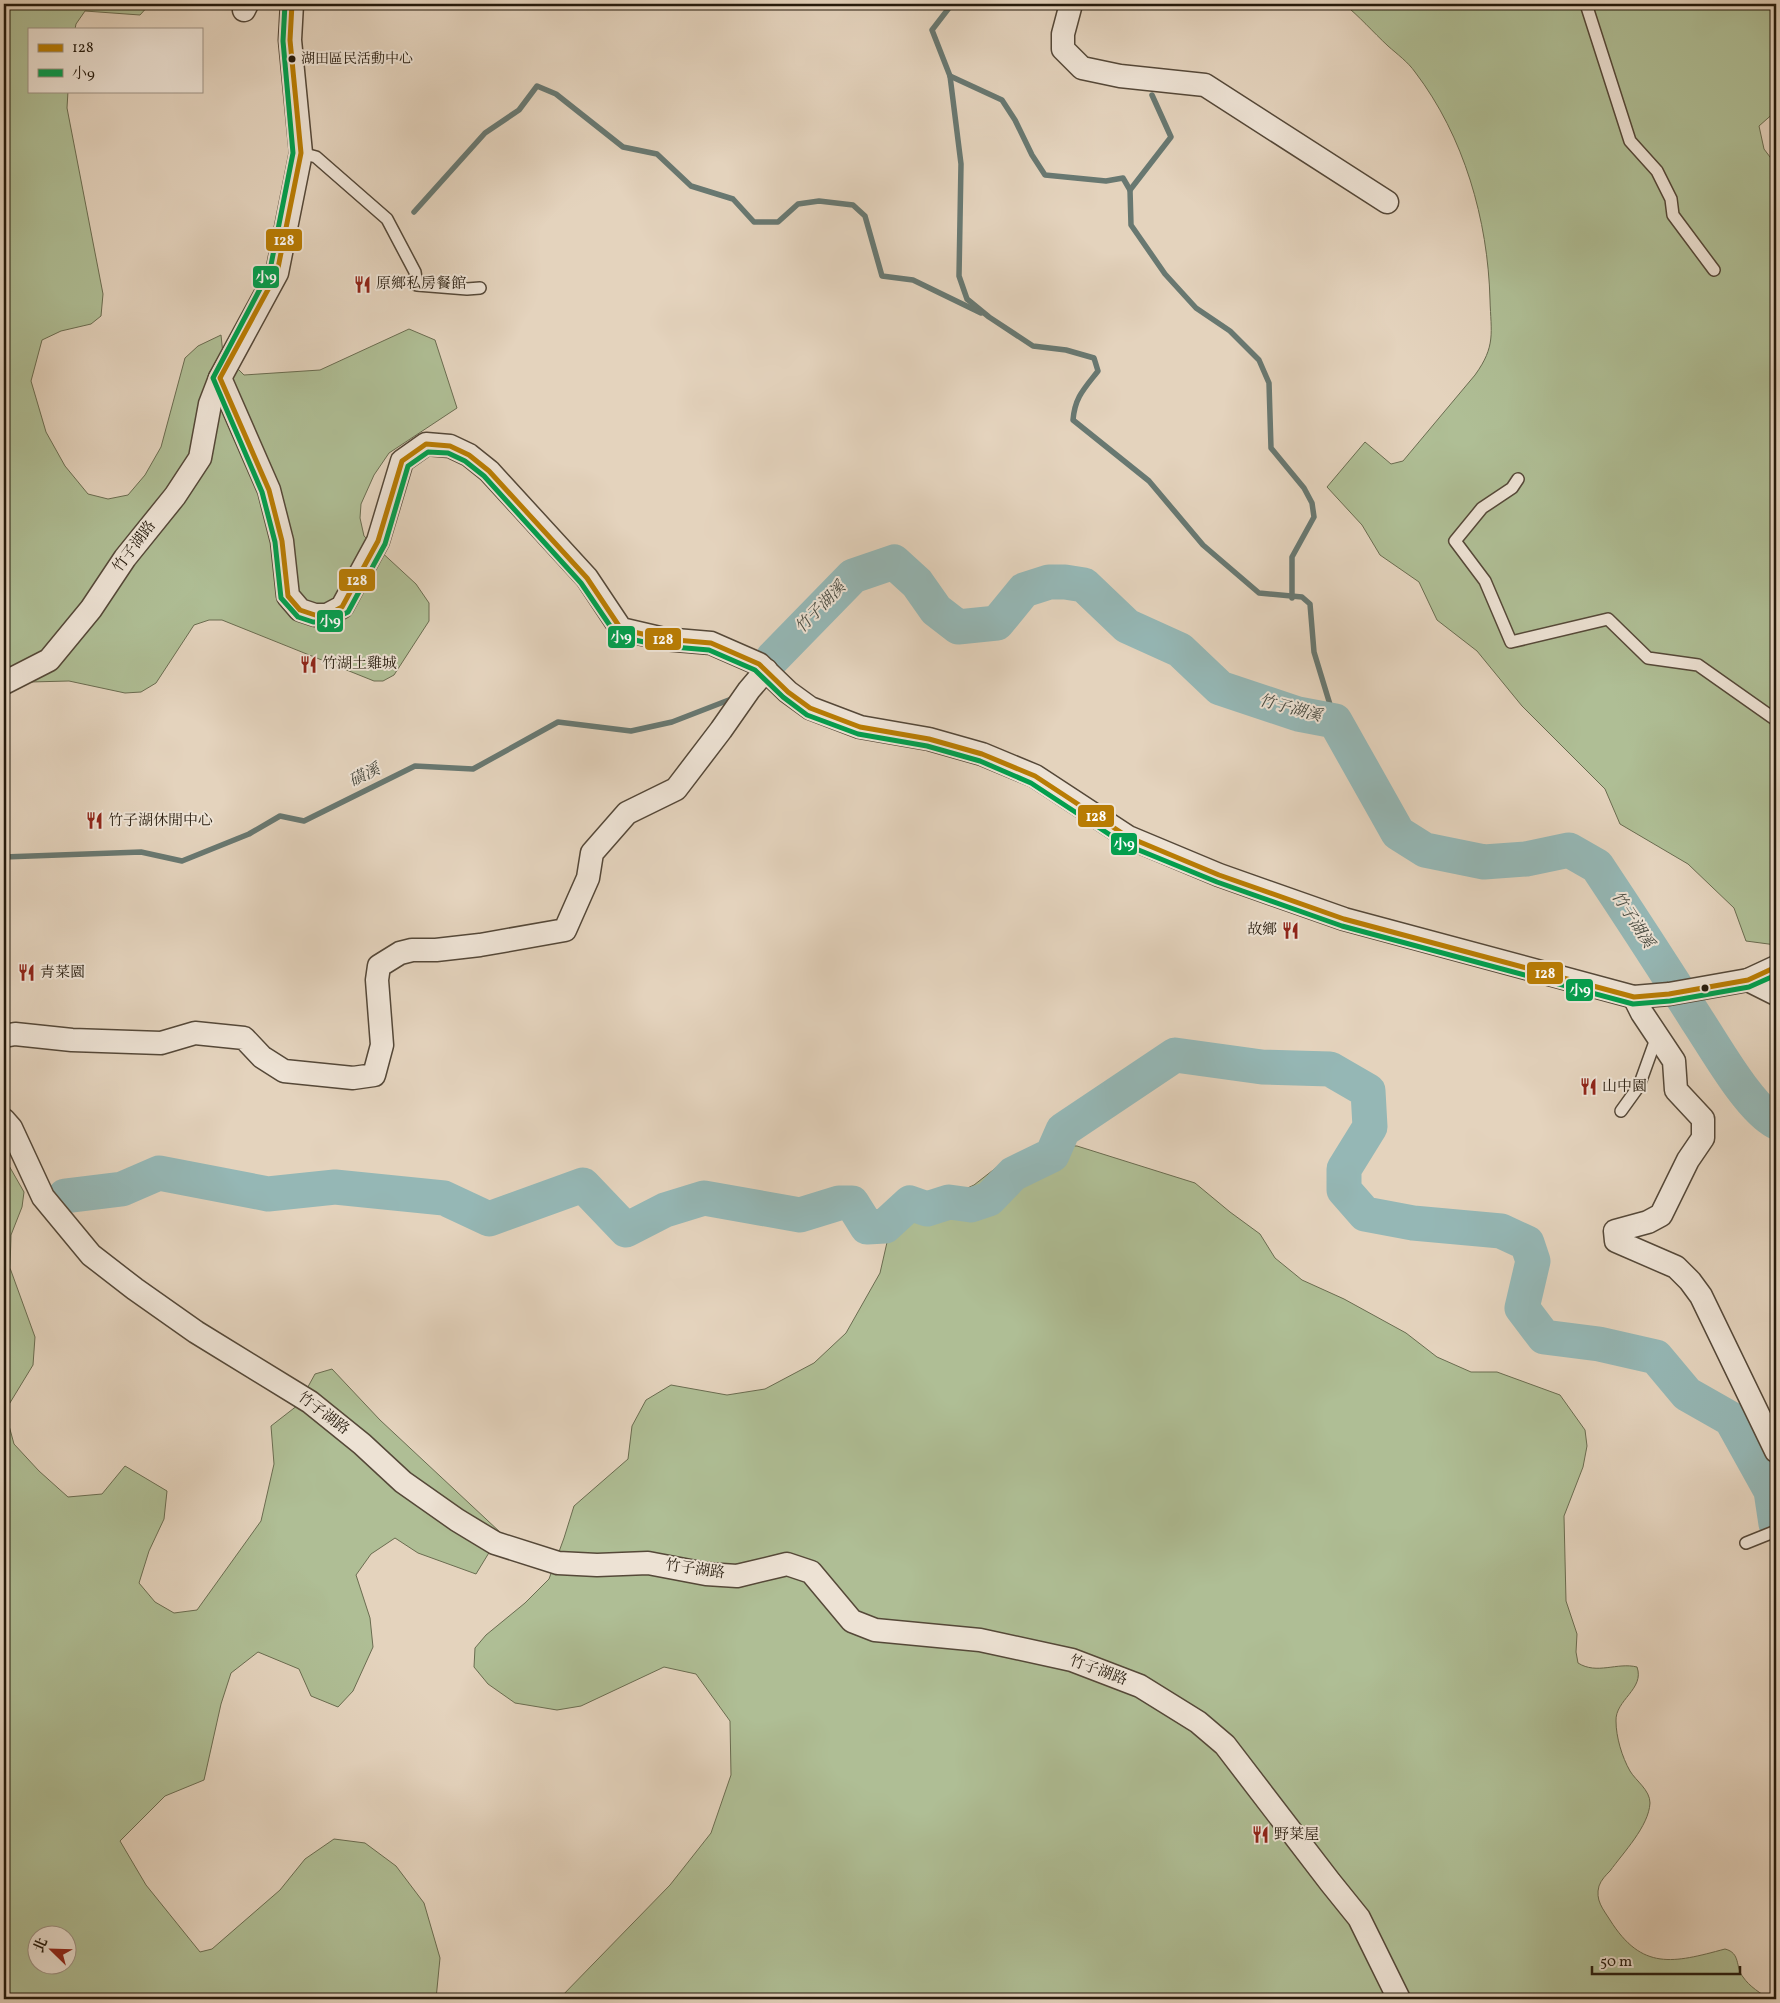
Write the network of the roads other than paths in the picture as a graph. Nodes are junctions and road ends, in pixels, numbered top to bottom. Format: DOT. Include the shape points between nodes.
graph roads {
  1 [pos="292,4"];
  2 [pos="1070,4"];
  3 [pos="1586,4"];
  4 [pos="301,153"];
  5 [pos="1387,202"];
  6 [pos="1714,270"];
  7 [pos="480,288"];
  8 [pos="220,378"];
  9 [pos="1518,479"];
  10 [pos="766,670"];
  11 [pos="4,683"];
  12 [pos="1776,720"];
  13 [pos="1776,967"];
  14 [pos="1748,980"];
  15 [pos="1776,994"];
  16 [pos="1634,997"];
  17 [pos="4,1036"];
  18 [pos="1657,1036"];
  19 [pos="1621,1111"];
  20 [pos="4,1120"];
  21 [pos="1776,1451"];
  22 [pos="1772,1533"];
  23 [pos="1746,1543"];
  24 [pos="1399,1999"];
  1 -- 4 [label="street, 竹子湖路" via="290,40"];
  2 -- 5 [label="street" via="1063,49 1082,68 1120,76 1204,85"];
  3 -- 6 [label="lane" via="1630,141 1657,171 1671,198 1673,215"];
  4 -- 7 [label="lane" via="316,157 387,219 415,272 418,285"];
  4 -- 8 [label="street, 竹子湖路" via="277,273"];
  8 -- 10 [label="street" via="270,490 282,541 288,596 300,610 327,615 342,607 378,541 402,461 426,444 450,446 469,455 489,471 586,578 620,629 664,639 711,643"];
  8 -- 11 [label="street, 竹子湖路" via="210,404 200,458 175,496 125,558 91,609 48,660"];
  9 -- 12 [label="lane" via="1512,488 1482,508 1455,541 1485,581 1511,642 1608,619 1648,658 1698,665"];
  10 -- 16 [label="street" via="810,708 860,727 929,739 982,754 1034,776 1128,837 1219,875 1344,919"];
  10 -- 17 [label="street" via="676,789 627,813 592,853 588,878 565,930 480,946 412,950 400,953 380,966 377,980 382,1045 374,1075 353,1078 284,1070 262,1057 244,1038 195,1033 161,1044 15,1034"];
  13 -- 14 [label="street"];
  14 -- 15 [label="street"];
  14 -- 16 [label="street"];
  16 -- 18 [label="street"];
  18 -- 19 [label="lane" via="1639,1086"];
  18 -- 21 [label="street" via="1674,1061 1676,1090 1704,1119 1702,1138 1660,1215 1648,1222 1615,1231 1616,1241 1676,1268 1690,1280 1701,1296"];
  20 -- 24 [label="street, 竹子湖路" via="11,1128 43,1196 91,1255 196,1332 310,1402 403,1482 495,1543 558,1563 648,1563 706,1574 737,1576 788,1564 811,1572 852,1621 875,1630 980,1640 1072,1660 1140,1686 1198,1722 1225,1745 1359,1918"];
  22 -- 23 [label="lane"];
}
